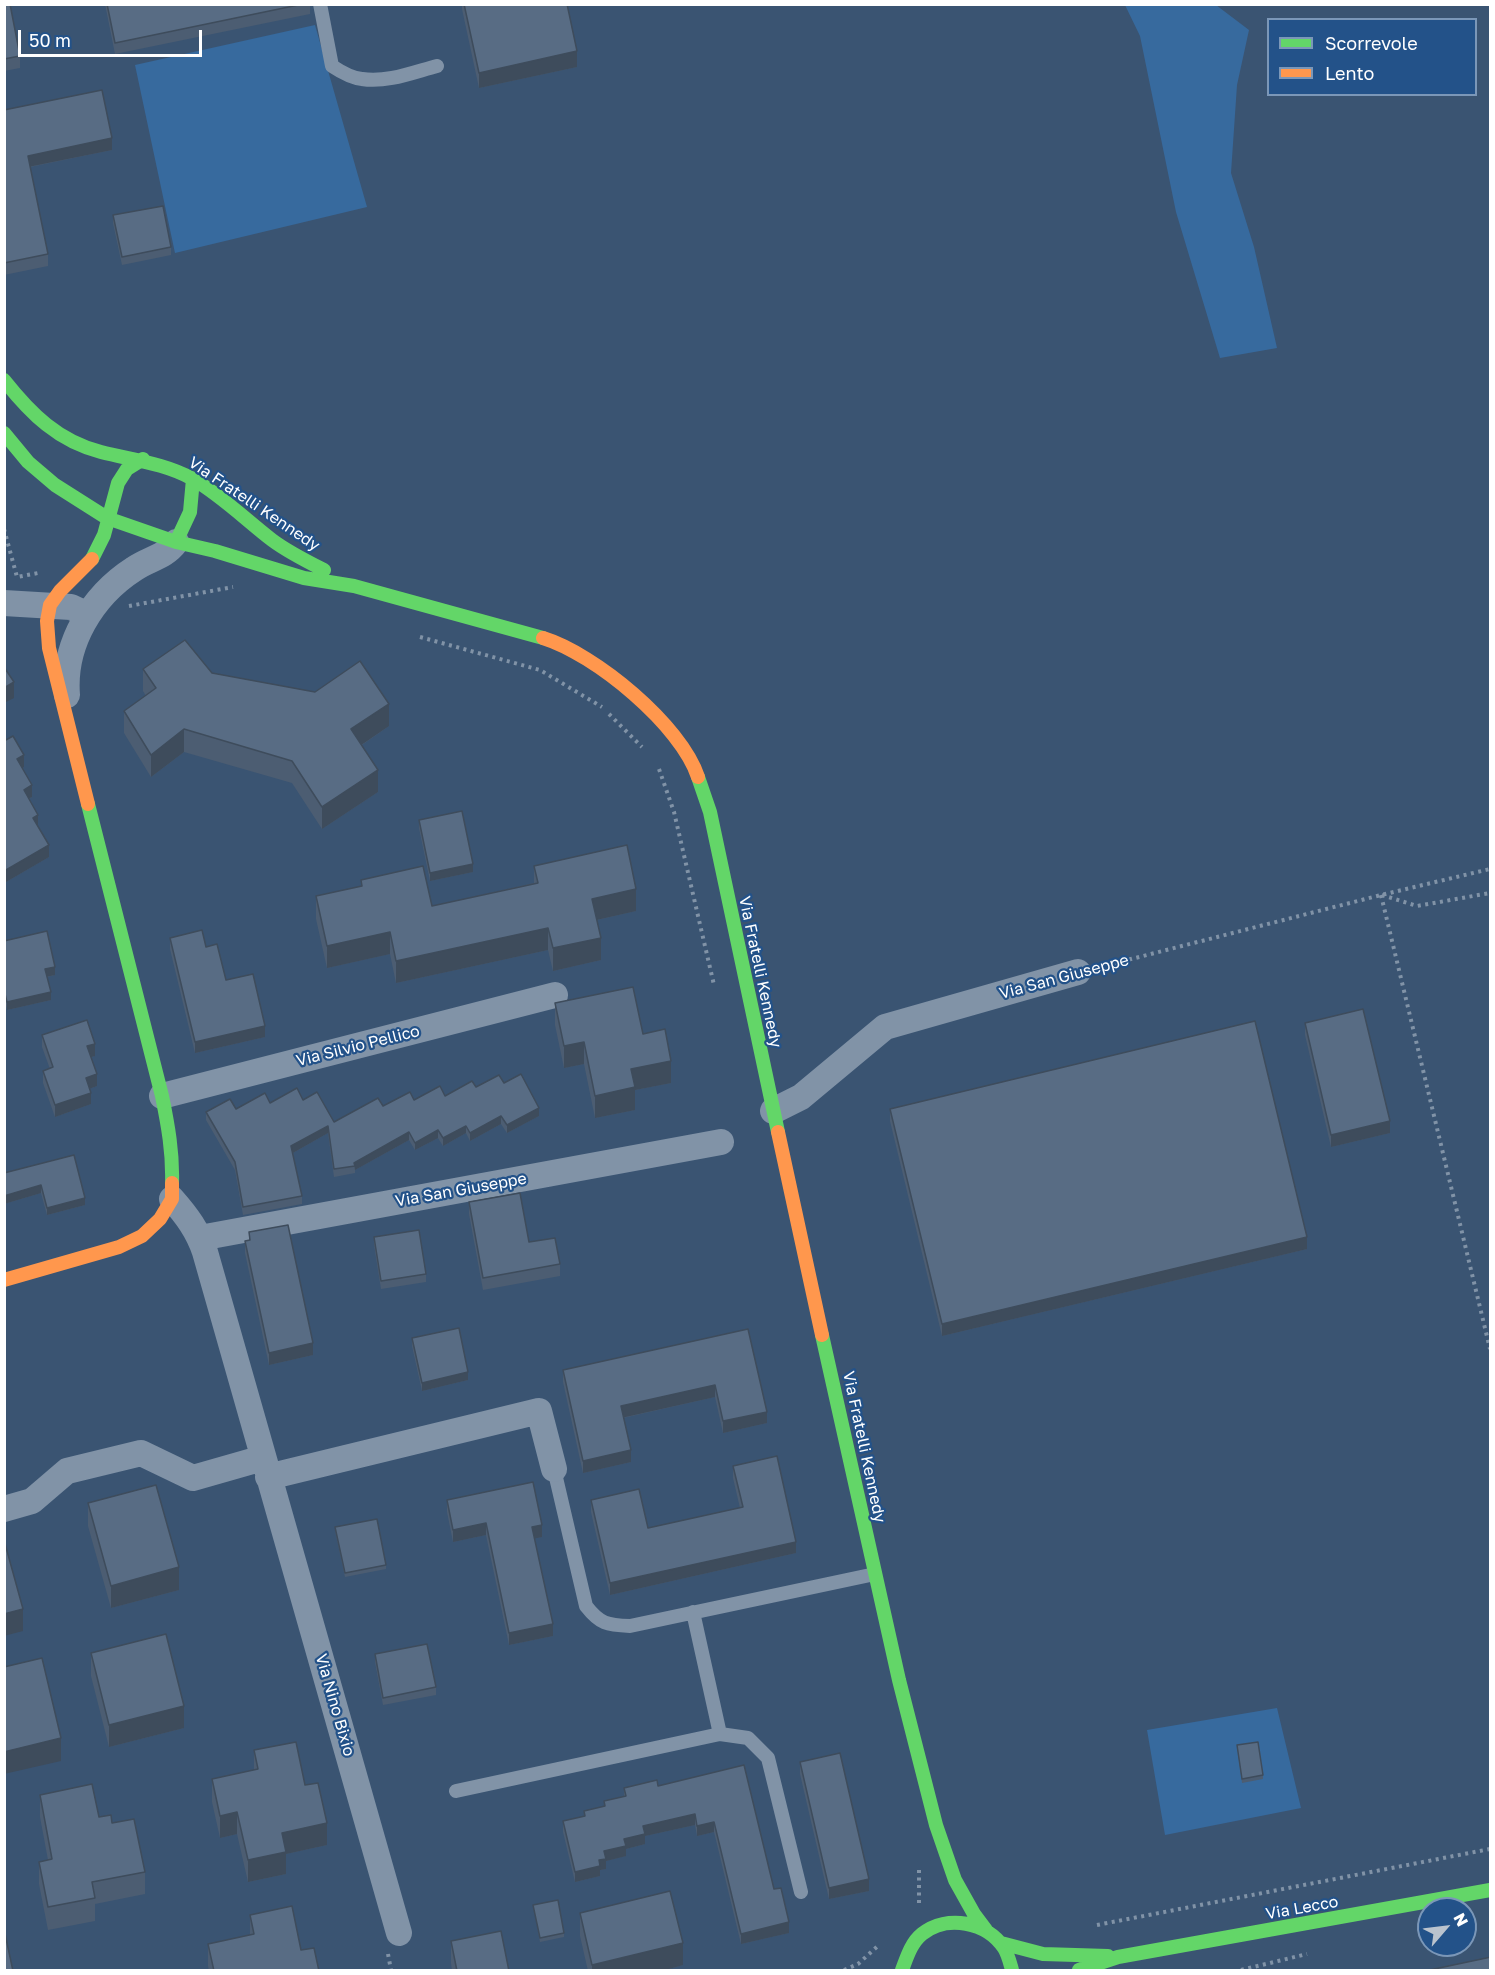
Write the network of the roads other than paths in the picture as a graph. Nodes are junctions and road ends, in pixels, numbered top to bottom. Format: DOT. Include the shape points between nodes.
graph roads {
  1 [pos="320,4"];
  2 [pos="437,66"];
  3 [pos="4,380"];
  4 [pos="4,433"];
  5 [pos="143,459"];
  6 [pos="193,479"];
  7 [pos="107,518"];
  8 [pos="176,542"];
  9 [pos="354,586"];
  10 [pos="4,603"];
  11 [pos="50,604"];
  12 [pos="95,606"];
  13 [pos="69,722"];
  14 [pos="1078,972"];
  15 [pos="555,995"];
  16 [pos="162,1096"];
  17 [pos="773,1111"];
  18 [pos="721,1142"];
  19 [pos="166,1209"];
  20 [pos="200,1238"];
  21 [pos="4,1280"];
  22 [pos="266,1467"];
  23 [pos="554,1469"];
  24 [pos="4,1509"];
  25 [pos="875,1574"];
  26 [pos="693,1612"];
  27 [pos="720,1734"];
  28 [pos="456,1791"];
  29 [pos="944,1852"];
  30 [pos="942,1878"];
  31 [pos="1491,1890"];
  32 [pos="801,1892"];
  33 [pos="934,1913"];
  34 [pos="986,1930"];
  35 [pos="399,1933"];
  36 [pos="920,1936"];
  37 [pos="1001,1943"];
  38 [pos="1118,1957"];
  39 [pos="896,1968"];
  40 [pos="1012,1971"];
  41 [pos="1079,1971"];
  1 -- 2 [label="lane" via="332,66 345,74 363,80 390,78"];
  3 -- 5 [label="street" via="28,410 74,444"];
  4 -- 7 [label="street" via="28,462"];
  5 -- 6 [label="street, Via Fratelli Kennedy"];
  5 -- 7 [label="street" via="127,469 118,483"];
  6 -- 8 [label="street" via="191,512"];
  6 -- 9 [label="street, Via Fratelli Kennedy" via="284,548"];
  7 -- 8 [label="street"];
  7 -- 11 [label="street" via="93,558"];
  8 -- 9 [label="street, Via Fratelli Kennedy" via="304,578"];
  8 -- 12 [label="street" via="168,552 121,577"];
  9 -- 17 [label="street, Via Fratelli Kennedy" via="547,639 617,679 674,736 696,770 710,812"];
  10 -- 11 [label="street"];
  11 -- 12 [label="street"];
  11 -- 13 [label="street" via="48,648"];
  12 -- 13 [label="street" via="70,652 66,684"];
  13 -- 16 [label="street"];
  14 -- 17 [label="street, Via San Giuseppe" via="885,1027 801,1097"];
  15 -- 16 [label="street, Via Silvio Pellico"];
  16 -- 19 [label="street" via="173,1164"];
  17 -- 25 [label="street, Via Fratelli Kennedy"];
  18 -- 20 [label="street, Via San Giuseppe"];
  19 -- 20 [label="street, Via Nino Bixio" via="189,1218"];
  19 -- 21 [label="street" via="142,1236 119,1247"];
  20 -- 22 [label="street, Via Nino Bixio"];
  22 -- 23 [label="street" via="539,1411"];
  22 -- 24 [label="street" via="193,1478 141,1453 68,1472 32,1501"];
  22 -- 35 [label="street, Via Nino Bixio"];
  23 -- 26 [label="lane" via="586,1606 596,1618 610,1626 630,1626"];
  25 -- 26 [label="lane"];
  25 -- 29 [label="street, Via Fratelli Kennedy" via="905,1709"];
  26 -- 27 [label="lane"];
  27 -- 28 [label="lane"];
  27 -- 32 [label="lane" via="748,1738 768,1758"];
  29 -- 30 [label="street, Via Fratelli Kennedy"];
  29 -- 34 [label="street, Via Fratelli Kennedy" via="962,1896"];
  31 -- 38 [label="street, Via Lecco"];
  33 -- 36 [label="street"];
  34 -- 36 [label="street, Via Lecco" via="954,1922 935,1926"];
  34 -- 37 [label="street, Via Lecco"];
  36 -- 39 [label="street, Via Lecco"];
  37 -- 38 [label="street, Via Lecco" via="1043,1954"];
  37 -- 40 [label="street, Via Lecco"];
  38 -- 41 [label="street, Via Lecco"];
}
